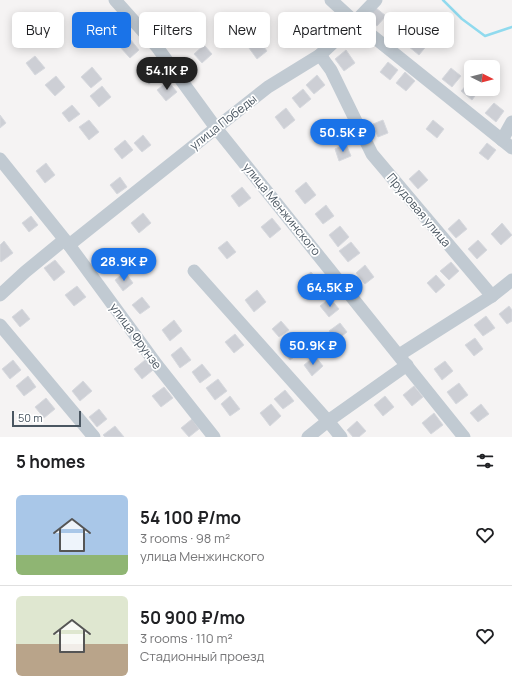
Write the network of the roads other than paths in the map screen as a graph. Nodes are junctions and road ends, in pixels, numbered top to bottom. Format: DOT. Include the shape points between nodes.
graph roads {
  1 [pos="115,0"];
  2 [pos="331,0"];
  3 [pos="376,0"];
  4 [pos="344,12"];
  5 [pos="365,12"];
  6 [pos="376,39"];
  7 [pos="327,48"];
  8 [pos="320,55"];
  9 [pos="512,122"];
  10 [pos="216,128"];
  11 [pos="507,144"];
  12 [pos="0,159"];
  13 [pos="67,243"];
  14 [pos="194,271"];
  15 [pos="512,280"];
  16 [pos="0,295"];
  17 [pos="492,296"];
  18 [pos="0,325"];
  19 [pos="399,355"];
  20 [pos="407,366"];
  21 [pos="328,421"];
  22 [pos="94,437"];
  23 [pos="214,437"];
  24 [pos="308,437"];
  25 [pos="340,437"];
  26 [pos="464,437"];
  1 -- 10 [label="street, улица Менжинского" via="157,47"];
  2 -- 4 [label="street"];
  3 -- 5 [label="street, улица Победы"];
  6 -- 11 [label="street"];
  7 -- 8 [label="street, улица Победы"];
  8 -- 10 [label="street, улица Победы" via="268,87"];
  8 -- 17 [label="street, Прудовая улица" via="331,70 372,154"];
  9 -- 11 [label="street"];
  10 -- 13 [label="street, улица Победы"];
  10 -- 19 [label="street, улица Менжинского"];
  12 -- 13 [label="street, улица Фрунзе"];
  13 -- 16 [label="street, улица Победы" via="25,272"];
  13 -- 23 [label="street, улица Фрунзе"];
  14 -- 21 [label="street"];
  15 -- 17 [label="street"];
  17 -- 19 [label="street"];
  18 -- 22 [label="street"];
  19 -- 20 [label="street, улица Менжинского"];
  20 -- 21 [label="street"];
  20 -- 26 [label="street, улица Менжинского"];
  21 -- 24 [label="street"];
  21 -- 25 [label="street"];
}
